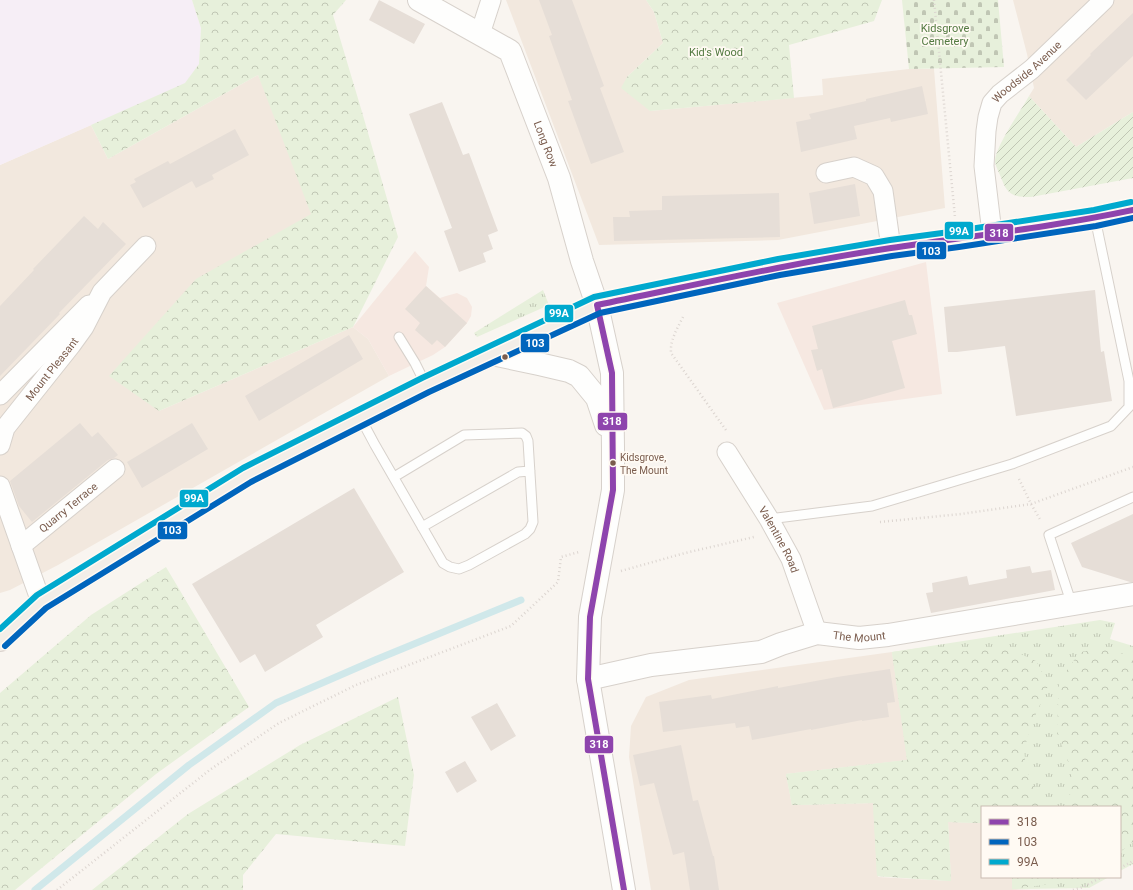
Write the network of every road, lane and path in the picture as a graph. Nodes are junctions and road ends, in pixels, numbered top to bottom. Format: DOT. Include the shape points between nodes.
graph roads {
  1 [pos="419,0"];
  2 [pos="491,0"];
  3 [pos="934,0"];
  4 [pos="1104,0"];
  5 [pos="480,34"];
  6 [pos="826,173"];
  7 [pos="1133,210"];
  8 [pos="1095,218"];
  9 [pos="992,233"];
  10 [pos="958,239"];
  11 [pos="146,246"];
  12 [pos="890,248"];
  13 [pos="102,292"];
  14 [pos="597,305"];
  15 [pos="683,317"];
  16 [pos="399,337"];
  17 [pos="492,354"];
  18 [pos="1130,365"];
  19 [pos="426,385"];
  20 [pos="0,395"];
  21 [pos="1131,407"];
  22 [pos="360,417"];
  23 [pos="0,445"];
  24 [pos="613,448"];
  25 [pos="727,452"];
  26 [pos="1012,464"];
  27 [pos="1133,467"];
  28 [pos="115,469"];
  29 [pos="530,471"];
  30 [pos="394,477"];
  31 [pos="0,486"];
  32 [pos="1133,497"];
  33 [pos="1031,504"];
  34 [pos="877,523"];
  35 [pos="773,526"];
  36 [pos="422,527"];
  37 [pos="21,546"];
  38 [pos="584,554"];
  39 [pos="616,572"];
  40 [pos="1133,594"];
  41 [pos="41,602"];
  42 [pos="1072,605"];
  43 [pos="817,633"];
  44 [pos="0,640"];
  45 [pos="588,678"];
  46 [pos="1133,861"];
  47 [pos="1121,867"];
  48 [pos="1100,878"];
  49 [pos="56,890"];
  50 [pos="624,890"];
  51 [pos="1073,890"];
  1 -- 5 [label="street, Long Row"];
  2 -- 5 [label="street"];
  3 -- 10 [label="path"];
  4 -- 9 [label="street, Woodside Avenue" via="1032,69 992,103 986,131 984,166"];
  5 -- 14 [label="street, Long Row" via="510,51 560,178 582,261"];
  6 -- 12 [label="street" via="854,167 874,176 883,191"];
  7 -- 8 [label="main road"];
  8 -- 9 [label="main road"];
  8 -- 18 [label="lane"];
  9 -- 10 [label="main road"];
  10 -- 12 [label="main road"];
  11 -- 13 [label="street, Mount Pleasant"];
  12 -- 14 [label="main road" via="779,267"];
  13 -- 20 [label="street, Mount Pleasant"];
  13 -- 23 [label="street, Mount Pleasant" via="84,327 5,428"];
  14 -- 17 [label="main road"];
  14 -- 24 [label="street" via="612,372"];
  15 -- 25 [label="path" via="673,338 671,353 732,438"];
  16 -- 19 [label="lane"];
  17 -- 19 [label="main road"];
  17 -- 24 [label="street" via="554,367 579,376 597,398"];
  18 -- 21 [label="lane"];
  19 -- 22 [label="main road"];
  21 -- 26 [label="lane" via="1111,426"];
  22 -- 30 [label="lane"];
  22 -- 41 [label="main road" via="247,475"];
  24 -- 45 [label="street" via="613,490 590,617"];
  25 -- 35 [label="street, Valentine Road"];
  26 -- 33 [label="path"];
  26 -- 35 [label="lane" via="872,506"];
  27 -- 33 [label="path"];
  28 -- 37 [label="street, Quarry Terrace"];
  29 -- 30 [label="lane" via="528,441 522,433 468,434"];
  29 -- 36 [label="lane" via="518,472"];
  29 -- 36 [label="lane" via="533,522 530,529 469,565 459,569 443,563"];
  30 -- 36 [label="lane"];
  31 -- 37 [label="street"];
  32 -- 42 [label="lane" via="1049,535"];
  33 -- 34 [label="path"];
  35 -- 39 [label="path" via="735,541"];
  35 -- 43 [label="street, Valentine Road" via="791,559"];
  37 -- 41 [label="street"];
  38 -- 49 [label="path" via="578,552 561,557 558,582 511,626 356,686 279,723 211,769"];
  40 -- 42 [label="street, The Mount"];
  41 -- 44 [label="main road"];
  42 -- 43 [label="street, The Mount" via="888,635 859,638"];
  43 -- 45 [label="street, The Mount" via="761,652 650,665"];
  45 -- 50 [label="street"];
  46 -- 47 [label="path"];
  48 -- 51 [label="path"];
}
